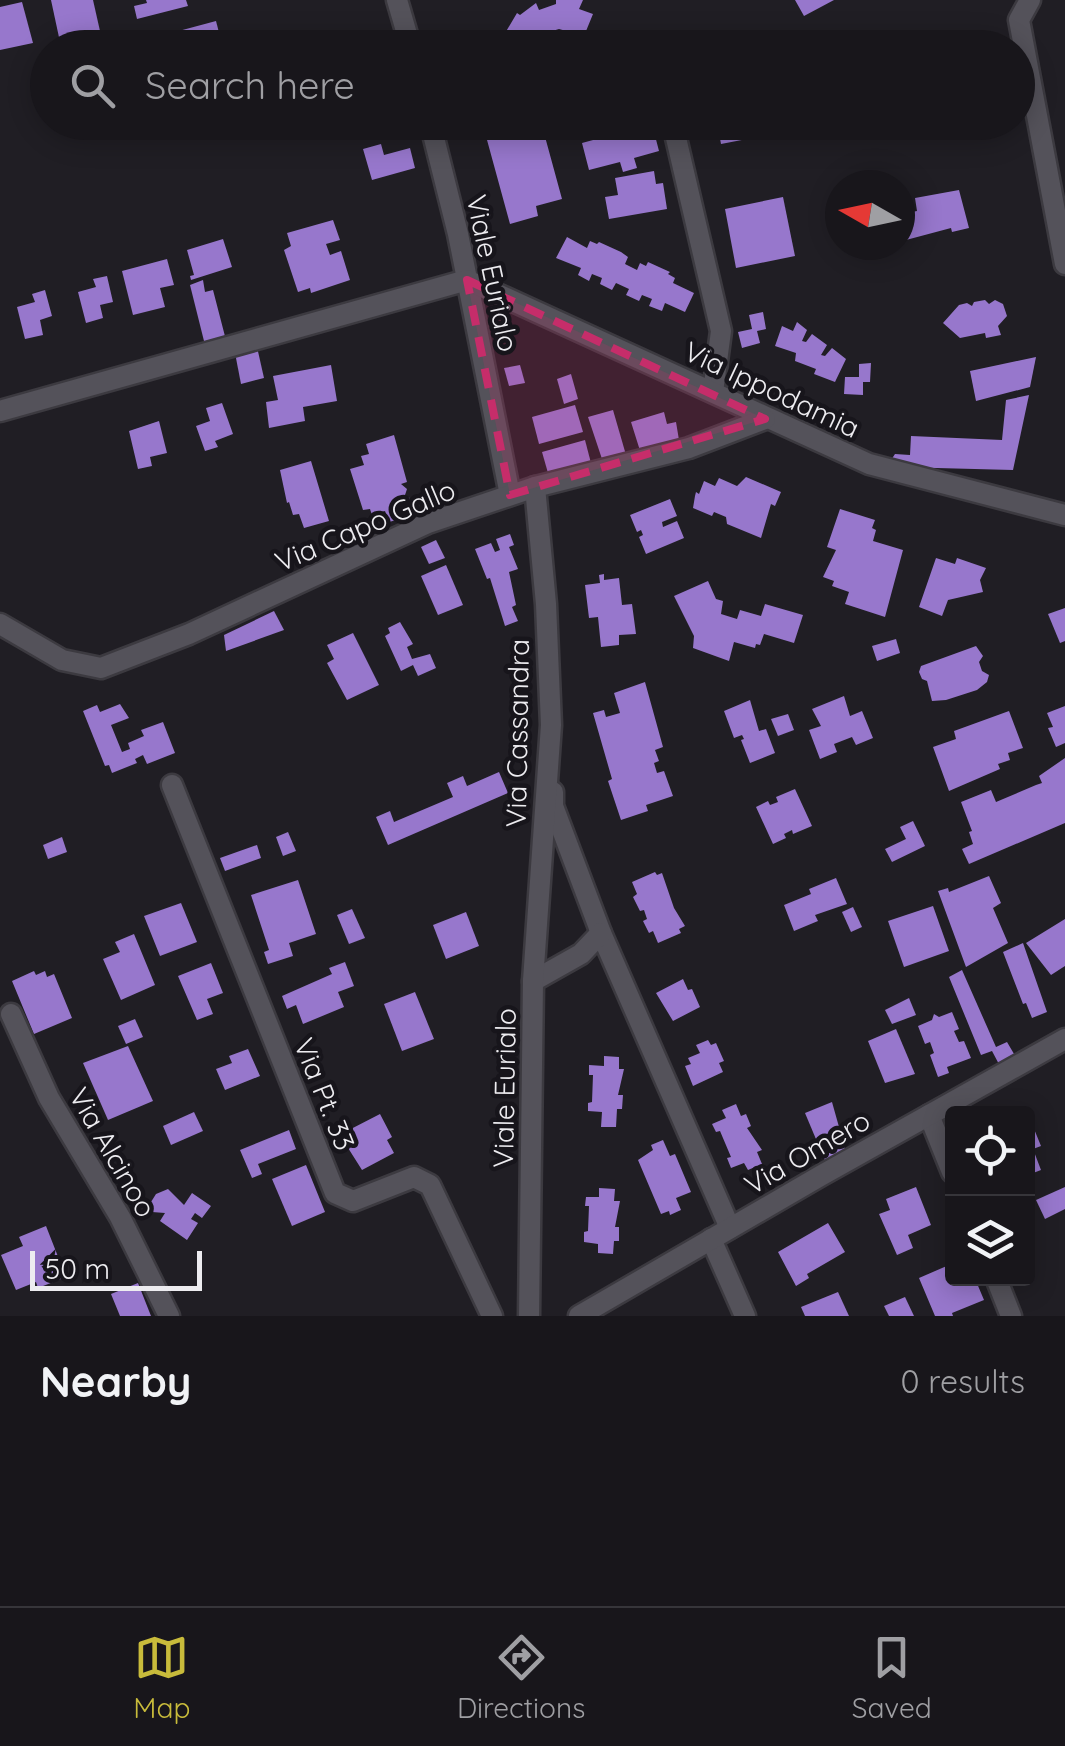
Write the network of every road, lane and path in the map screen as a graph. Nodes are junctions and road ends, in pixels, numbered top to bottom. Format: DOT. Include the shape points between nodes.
graph roads {
  1 [pos="397,0"];
  2 [pos="1030,0"];
  3 [pos="406,30"];
  4 [pos="1021,30"];
  5 [pos="1035,105"];
  6 [pos="434,140"];
  7 [pos="676,140"];
  8 [pos="1065,264"];
  9 [pos="467,280"];
  10 [pos="714,392"];
  11 [pos="0,411"];
  12 [pos="766,419"];
  13 [pos="535,487"];
  14 [pos="510,495"];
  15 [pos="1065,514"];
  16 [pos="0,624"];
  17 [pos="551,726"];
  18 [pos="172,785"];
  19 [pos="600,933"];
  20 [pos="533,981"];
  21 [pos="11,1014"];
  22 [pos="1065,1039"];
  23 [pos="929,1115"];
  24 [pos="945,1155"];
  25 [pos="720,1234"];
  26 [pos="999,1286"];
  27 [pos="169,1316"];
  28 [pos="492,1316"];
  29 [pos="529,1316"];
  30 [pos="579,1316"];
  31 [pos="745,1316"];
  32 [pos="1011,1316"];
  1 -- 3 [label="street"];
  2 -- 4 [label="street"];
  5 -- 8 [label="street"];
  6 -- 9 [label="street, Viale Eurialo"];
  7 -- 10 [label="street" via="721,331"];
  9 -- 10 [label="street, Via Ippodamia"];
  9 -- 11 [label="street"];
  9 -- 14 [label="street, Viale Eurialo"];
  10 -- 12 [label="street, Via Ippodamia"];
  12 -- 13 [label="street, Via Capo Gallo" via="689,448"];
  12 -- 15 [label="street, Via Ippodamia" via="869,464"];
  13 -- 14 [label="street, Via Capo Gallo"];
  13 -- 17 [label="street, Via Cassandra"];
  14 -- 16 [label="street, Via Capo Gallo" via="428,523 101,668 62,660"];
  17 -- 19 [label="street" via="554,806"];
  17 -- 20 [label="street, Via Cassandra"];
  18 -- 28 [label="street, Via Pt. 33" via="334,1193 353,1202 414,1177 430,1185"];
  19 -- 20 [label="street, Viale Eurialo" via="582,954"];
  19 -- 25 [label="street"];
  20 -- 29 [label="street, Viale Eurialo"];
  21 -- 27 [label="street, Via Alcinoo"];
  22 -- 23 [label="street, Via Omero"];
  23 -- 24 [label="street"];
  23 -- 25 [label="street, Via Omero"];
  25 -- 30 [label="street, Via Omero"];
  25 -- 31 [label="street"];
  26 -- 32 [label="street"];
}
